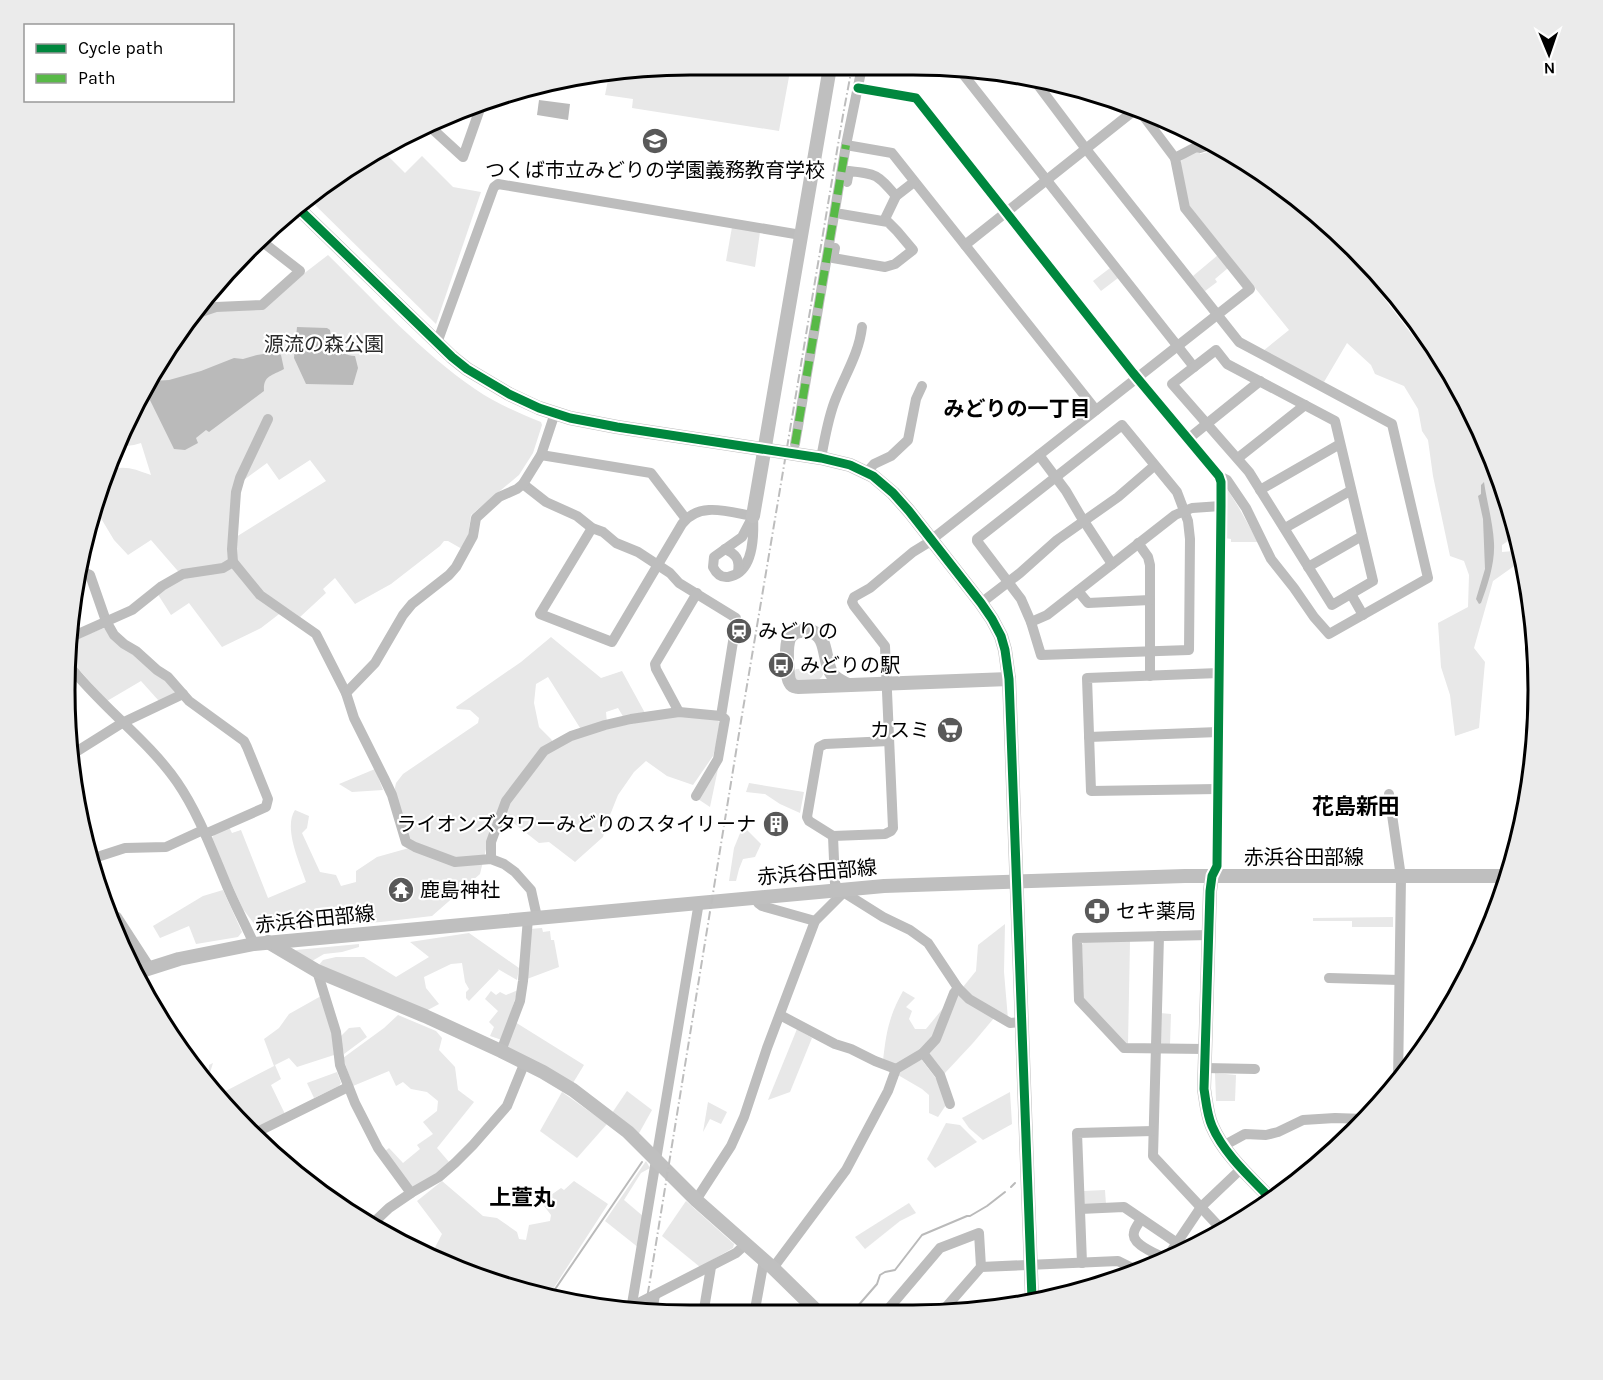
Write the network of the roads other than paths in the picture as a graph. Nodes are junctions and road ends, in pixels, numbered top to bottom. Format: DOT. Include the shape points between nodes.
graph roads {
  1 [pos="829,75"];
  2 [pos="861,75"];
  3 [pos="965,77"];
  4 [pos="858,88"];
  5 [pos="1041,89"];
  6 [pos="478,113"];
  7 [pos="1130,115"];
  8 [pos="1148,122"];
  9 [pos="434,131"];
  10 [pos="846,145"];
  11 [pos="1202,147"];
  12 [pos="1086,149"];
  13 [pos="1175,158"];
  14 [pos="1046,180"];
  15 [pos="914,182"];
  16 [pos="896,196"];
  17 [pos="303,213"];
  18 [pos="1006,213"];
  19 [pos="841,214"];
  20 [pos="884,221"];
  21 [pos="801,235"];
  22 [pos="266,245"];
  23 [pos="964,245"];
  24 [pos="207,310"];
  25 [pos="1217,314"];
  26 [pos="862,327"];
  27 [pos="437,343"];
  28 [pos="1177,346"];
  29 [pos="1194,367"];
  30 [pos="1137,377"];
  31 [pos="1260,381"];
  32 [pos="922,386"];
  33 [pos="1305,405"];
  34 [pos="1096,410"];
  35 [pos="555,413"];
  36 [pos="268,419"];
  37 [pos="1207,424"];
  38 [pos="1188,438"];
  39 [pos="795,444"];
  40 [pos="1340,444"];
  41 [pos="764,449"];
  42 [pos="541,455"];
  43 [pos="1039,455"];
  44 [pos="821,458"];
  45 [pos="1238,458"];
  46 [pos="1154,465"];
  47 [pos="866,473"];
  48 [pos="1219,476"];
  49 [pos="1055,477"];
  50 [pos="522,484"];
  51 [pos="1260,489"];
  52 [pos="1350,491"];
  53 [pos="1221,506"];
  54 [pos="1184,510"];
  55 [pos="753,516"];
  56 [pos="686,519"];
  57 [pos="1084,521"];
  58 [pos="592,528"];
  59 [pos="1285,528"];
  60 [pos="1362,536"];
  61 [pos="931,540"];
  62 [pos="1138,543"];
  63 [pos="725,549"];
  64 [pos="234,562"];
  65 [pos="1112,564"];
  66 [pos="658,565"];
  67 [pos="1308,567"];
  68 [pos="738,572"];
  69 [pos="86,574"];
  70 [pos="1009,582"];
  71 [pos="1078,591"];
  72 [pos="697,593"];
  73 [pos="1351,594"];
  74 [pos="1150,600"];
  75 [pos="981,603"];
  76 [pos="1363,615"];
  77 [pos="106,621"];
  78 [pos="1031,622"];
  79 [pos="78,634"];
  80 [pos="1150,651"];
  81 [pos="75,672"];
  82 [pos="830,672"];
  83 [pos="1219,673"];
  84 [pos="1150,676"];
  85 [pos="1009,679"];
  86 [pos="887,683"];
  87 [pos="848,685"];
  88 [pos="819,686"];
  89 [pos="346,693"];
  90 [pos="183,694"];
  91 [pos="679,712"];
  92 [pos="721,716"];
  93 [pos="122,723"];
  94 [pos="1218,732"];
  95 [pos="1089,737"];
  96 [pos="889,741"];
  97 [pos="78,751"];
  98 [pos="1217,789"];
  99 [pos="696,795"];
  100 [pos="1389,795"];
  101 [pos="204,832"];
  102 [pos="833,836"];
  103 [pos="99,858"];
  104 [pos="491,859"];
  105 [pos="1212,876"];
  106 [pos="1499,876"];
  107 [pos="1401,877"];
  108 [pos="1016,880"];
  109 [pos="842,891"];
  110 [pos="758,897"];
  111 [pos="699,902"];
  112 [pos="532,918"];
  113 [pos="815,921"];
  114 [pos="122,924"];
  115 [pos="1209,935"];
  116 [pos="1159,936"];
  117 [pos="268,942"];
  118 [pos="254,944"];
  119 [pos="150,968"];
  120 [pos="142,971"];
  121 [pos="317,971"];
  122 [pos="1329,978"];
  123 [pos="1400,980"];
  124 [pos="958,988"];
  125 [pos="780,1015"];
  126 [pos="1022,1022"];
  127 [pos="1156,1049"];
  128 [pos="1205,1049"];
  129 [pos="501,1051"];
  130 [pos="923,1053"];
  131 [pos="525,1062"];
  132 [pos="1398,1067"];
  133 [pos="1205,1068"];
  134 [pos="896,1069"];
  135 [pos="1255,1069"];
  136 [pos="348,1087"];
  137 [pos="950,1104"];
  138 [pos="1354,1119"];
  139 [pos="261,1130"];
  140 [pos="1153,1131"];
  141 [pos="1223,1146"];
  142 [pos="657,1161"];
  143 [pos="1242,1168"];
  144 [pos="411,1193"];
  145 [pos="1266,1193"];
  146 [pos="696,1200"];
  147 [pos="1201,1207"];
  148 [pos="1080,1209"];
  149 [pos="1142,1219"];
  150 [pos="377,1220"];
  151 [pos="1217,1225"];
  152 [pos="1177,1243"];
  153 [pos="746,1244"];
  154 [pos="1174,1247"];
  155 [pos="1158,1254"];
  156 [pos="1082,1263"];
  157 [pos="769,1264"];
  158 [pos="1031,1265"];
  159 [pos="1127,1266"];
  160 [pos="711,1267"];
  161 [pos="981,1267"];
  162 [pos="1032,1293"];
  163 [pos="655,1295"];
  164 [pos="631,1302"];
  165 [pos="641,1303"];
  166 [pos="653,1304"];
  167 [pos="949,1304"];
  168 [pos="705,1305"];
  169 [pos="757,1305"];
  170 [pos="804,1305"];
  171 [pos="892,1305"];
  1 -- 21 [label="street"];
  2 -- 4 [label="street"];
  3 -- 14 [label="street"];
  4 -- 10 [label="street"];
  4 -- 18 [label="street" via="916,98"];
  5 -- 12 [label="street"];
  6 -- 9 [label="street" via="463,157"];
  7 -- 12 [label="street"];
  8 -- 13 [label="street"];
  10 -- 15 [label="street" via="892,153"];
  10 -- 39 [label="street"];
  11 -- 13 [label="street"];
  12 -- 14 [label="street"];
  12 -- 25 [label="street"];
  13 -- 25 [label="street" via="1185,208 1250,289"];
  14 -- 18 [label="street"];
  14 -- 28 [label="street"];
  15 -- 16 [label="street"];
  15 -- 23 [label="street"];
  16 -- 19 [label="street" via="872,174 849,171"];
  16 -- 20 [label="street"];
  17 -- 27 [label="street"];
  18 -- 23 [label="street"];
  18 -- 30 [label="street"];
  19 -- 20 [label="street"];
  19 -- 20 [label="street" via="833,258 885,267 913,250"];
  21 -- 27 [label="street" via="498,184 494,186"];
  21 -- 41 [label="street"];
  22 -- 24 [label="street" via="300,271 262,305"];
  23 -- 34 [label="street"];
  25 -- 28 [label="street"];
  25 -- 76 [label="street" via="1239,342 1392,424 1428,578"];
  26 -- 44 [label="street" via="854,360 836,398"];
  27 -- 35 [label="street" via="498,389"];
  28 -- 29 [label="street"];
  28 -- 30 [label="street"];
  29 -- 31 [label="street" via="1216,350 1227,364"];
  29 -- 37 [label="street" via="1173,384"];
  30 -- 34 [label="street"];
  30 -- 38 [label="street"];
  31 -- 33 [label="street"];
  31 -- 37 [label="street"];
  32 -- 47 [label="street" via="909,440"];
  33 -- 40 [label="street" via="1335,421"];
  33 -- 45 [label="street"];
  34 -- 43 [label="street"];
  35 -- 41 [label="street" via="586,422"];
  35 -- 42 [label="street"];
  36 -- 64 [label="street" via="236,492"];
  37 -- 38 [label="street"];
  37 -- 45 [label="street"];
  38 -- 48 [label="street"];
  40 -- 51 [label="street"];
  40 -- 52 [label="street"];
  41 -- 44 [label="street"];
  41 -- 55 [label="street"];
  42 -- 50 [label="street"];
  42 -- 56 [label="street" via="651,473"];
  43 -- 49 [label="street"];
  43 -- 61 [label="street"];
  44 -- 47 [label="street"];
  45 -- 51 [label="street"];
  46 -- 49 [label="street" via="1122,425"];
  46 -- 54 [label="street" via="1177,492"];
  46 -- 57 [label="street"];
  47 -- 61 [label="street" via="899,500"];
  48 -- 53 [label="street"];
  48 -- 76 [label="street" via="1227,480 1246,508 1271,559 1329,634"];
  49 -- 57 [label="street"];
  49 -- 70 [label="street" via="978,539"];
  50 -- 58 [label="street"];
  50 -- 89 [label="street" via="499,497 476,518 473,536 456,567 412,604 375,663"];
  51 -- 59 [label="street"];
  52 -- 59 [label="street"];
  52 -- 60 [label="street"];
  53 -- 54 [label="street"];
  53 -- 83 [label="street"];
  54 -- 62 [label="street"];
  54 -- 80 [label="street" via="1190,539 1189,650"];
  55 -- 56 [label="street" via="707,510"];
  55 -- 63 [label="street" via="742,537"];
  55 -- 68 [label="street" via="749,558"];
  56 -- 66 [label="street"];
  57 -- 65 [label="street"];
  57 -- 70 [label="street"];
  58 -- 66 [label="street"];
  58 -- 66 [label="street" via="540,614 612,642"];
  59 -- 67 [label="street"];
  60 -- 67 [label="street"];
  60 -- 73 [label="street" via="1372,581"];
  61 -- 75 [label="street"];
  61 -- 86 [label="street" via="852,602 885,646"];
  62 -- 65 [label="street"];
  62 -- 74 [label="street" via="1150,560"];
  63 -- 68 [label="street" via="738,559"];
  63 -- 68 [label="street" via="714,557 713,567 723,577"];
  64 -- 77 [label="street" via="222,568 183,574 132,610"];
  64 -- 89 [label="street" via="260,595 316,634"];
  65 -- 71 [label="street"];
  66 -- 72 [label="street"];
  67 -- 73 [label="street" via="1332,605"];
  69 -- 77 [label="street"];
  70 -- 75 [label="street"];
  70 -- 78 [label="street"];
  71 -- 74 [label="street" via="1088,603"];
  71 -- 78 [label="street"];
  72 -- 91 [label="street" via="655,664"];
  72 -- 92 [label="street" via="737,620"];
  73 -- 76 [label="street"];
  74 -- 80 [label="street"];
  75 -- 85 [label="street" via="1001,636"];
  77 -- 79 [label="street"];
  77 -- 90 [label="street" via="114,635 168,677"];
  78 -- 80 [label="street" via="1041,656"];
  80 -- 84 [label="street"];
  81 -- 93 [label="street"];
  82 -- 87 [label="street"];
  82 -- 88 [label="street"];
  82 -- 88 [label="street" via="820,636 802,631 789,638 789,681 798,687"];
  83 -- 84 [label="street"];
  83 -- 94 [label="street"];
  84 -- 95 [label="street" via="1087,678"];
  85 -- 86 [label="street"];
  85 -- 108 [label="street"];
  86 -- 87 [label="street"];
  86 -- 96 [label="street"];
  87 -- 88 [label="street"];
  89 -- 104 [label="street" via="392,795 406,842 455,862"];
  90 -- 93 [label="street"];
  90 -- 101 [label="street" via="244,741 268,799 266,807"];
  91 -- 92 [label="street"];
  91 -- 104 [label="street" via="605,725 571,736 544,751 506,801 492,842"];
  92 -- 99 [label="street" via="725,719 718,759"];
  93 -- 97 [label="street"];
  93 -- 101 [label="street" via="177,781"];
  94 -- 95 [label="street"];
  94 -- 98 [label="street"];
  95 -- 98 [label="street" via="1091,791"];
  96 -- 102 [label="street" via="893,828 885,834"];
  96 -- 102 [label="street" via="819,747 807,817"];
  98 -- 105 [label="street" via="1216,866"];
  100 -- 107 [label="street"];
  101 -- 103 [label="street" via="166,847 125,848"];
  101 -- 118 [label="street"];
  102 -- 109 [label="street" via="835,884"];
  104 -- 112 [label="street" via="511,868 531,890"];
  105 -- 107 [label="street, 赤浜谷田部線"];
  105 -- 108 [label="street, 赤浜谷田部線"];
  105 -- 115 [label="street"];
  106 -- 107 [label="street, 赤浜谷田部線"];
  107 -- 123 [label="street"];
  108 -- 109 [label="street, 赤浜谷田部線"];
  108 -- 126 [label="street"];
  109 -- 110 [label="street, 赤浜谷田部線"];
  109 -- 113 [label="street"];
  109 -- 124 [label="street" via="928,943"];
  110 -- 111 [label="street, 赤浜谷田部線"];
  110 -- 113 [label="street" via="762,906"];
  111 -- 112 [label="street, 赤浜谷田部線"];
  111 -- 142 [label="street"];
  112 -- 117 [label="street, 赤浜谷田部線"];
  112 -- 129 [label="street" via="520,1001"];
  113 -- 125 [label="street"];
  114 -- 119 [label="street"];
  115 -- 116 [label="street"];
  115 -- 128 [label="street"];
  116 -- 127 [label="street"];
  116 -- 127 [label="street" via="1077,938 1079,1000 1124,1048"];
  117 -- 118 [label="street, 赤浜谷田部線"];
  117 -- 121 [label="street"];
  118 -- 119 [label="street, 赤浜谷田部線"];
  119 -- 120 [label="street, 赤浜谷田部線"];
  121 -- 129 [label="street"];
  121 -- 136 [label="street"];
  122 -- 123 [label="street"];
  123 -- 132 [label="street"];
  124 -- 126 [label="street" via="1010,1023"];
  124 -- 130 [label="street" via="936,1039"];
  125 -- 134 [label="street" via="835,1044"];
  125 -- 146 [label="street" via="736,1136"];
  126 -- 158 [label="street"];
  127 -- 128 [label="street"];
  127 -- 140 [label="street"];
  128 -- 133 [label="street"];
  129 -- 131 [label="street"];
  130 -- 134 [label="street"];
  130 -- 137 [label="street" via="940,1075"];
  131 -- 142 [label="street" via="599,1108"];
  131 -- 144 [label="street" via="512,1098 494,1122 439,1178"];
  133 -- 135 [label="street"];
  133 -- 141 [label="street" via="1207,1112"];
  134 -- 157 [label="street" via="846,1170"];
  136 -- 139 [label="street"];
  136 -- 144 [label="street" via="378,1148"];
  138 -- 141 [label="street" via="1303,1120 1266,1135 1245,1134"];
  140 -- 147 [label="street" via="1153,1156"];
  140 -- 148 [label="street" via="1077,1134"];
  141 -- 143 [label="street"];
  142 -- 146 [label="street"];
  142 -- 164 [label="street"];
  143 -- 145 [label="street"];
  143 -- 147 [label="street"];
  144 -- 150 [label="street"];
  146 -- 153 [label="street"];
  147 -- 151 [label="street"];
  147 -- 152 [label="street"];
  148 -- 149 [label="street" via="1124,1207"];
  148 -- 156 [label="street"];
  149 -- 152 [label="street"];
  149 -- 155 [label="street" via="1128,1235"];
  152 -- 154 [label="street"];
  153 -- 157 [label="street"];
  153 -- 160 [label="street"];
  156 -- 158 [label="street"];
  156 -- 159 [label="street" via="1118,1262"];
  157 -- 169 [label="street"];
  157 -- 170 [label="street"];
  158 -- 161 [label="street"];
  158 -- 162 [label="street"];
  160 -- 163 [label="street"];
  160 -- 168 [label="street"];
  161 -- 167 [label="street"];
  161 -- 171 [label="street" via="979,1233 940,1248"];
  163 -- 165 [label="street"];
  163 -- 166 [label="street"];
}
